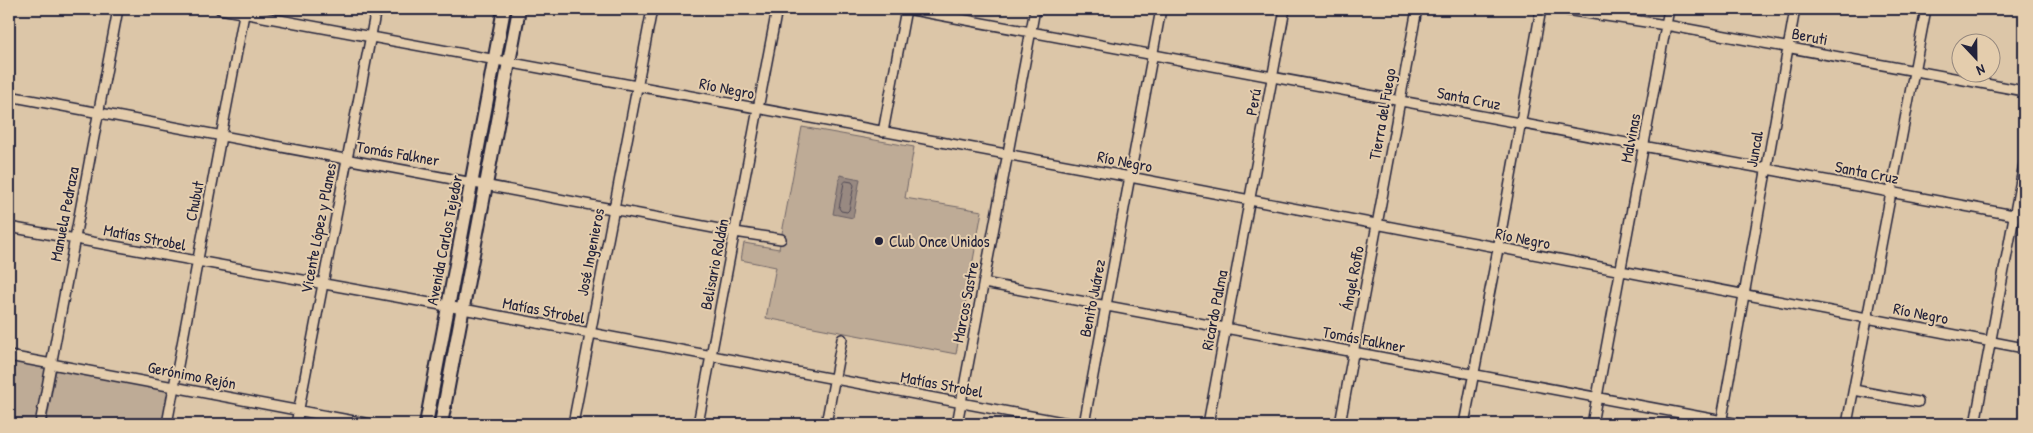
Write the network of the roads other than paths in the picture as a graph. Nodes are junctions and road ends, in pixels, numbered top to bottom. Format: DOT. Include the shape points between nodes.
graph roads {
  1 [pos="118,9"];
  2 [pos="220,9"];
  3 [pos="376,9"];
  4 [pos="504,9"];
  5 [pos="519,9"];
  6 [pos="652,9"];
  7 [pos="777,9"];
  8 [pos="907,9"];
  9 [pos="1035,9"];
  10 [pos="1161,9"];
  11 [pos="1285,9"];
  12 [pos="1417,9"];
  13 [pos="1541,9"];
  14 [pos="1559,9"];
  15 [pos="1669,9"];
  16 [pos="1796,9"];
  17 [pos="1926,9"];
  18 [pos="244,11"];
  19 [pos="1666,25"];
  20 [pos="1031,32"];
  21 [pos="371,37"];
  22 [pos="1788,47"];
  23 [pos="1153,54"];
  24 [pos="494,61"];
  25 [pos="508,64"];
  26 [pos="1914,71"];
  27 [pos="1273,77"];
  28 [pos="638,86"];
  29 [pos="2024,91"];
  30 [pos="9,96"];
  31 [pos="1400,100"];
  32 [pos="758,109"];
  33 [pos="98,113"];
  34 [pos="1520,123"];
  35 [pos="883,132"];
  36 [pos="221,136"];
  37 [pos="1644,146"];
  38 [pos="1008,155"];
  39 [pos="346,158"];
  40 [pos="2024,164"];
  41 [pos="1765,168"];
  42 [pos="1130,178"];
  43 [pos="472,182"];
  44 [pos="486,184"];
  45 [pos="1891,192"];
  46 [pos="1250,200"];
  47 [pos="614,208"];
  48 [pos="2015,215"];
  49 [pos="2024,217"];
  50 [pos="1378,225"];
  51 [pos="9,227"];
  52 [pos="735,232"];
  53 [pos="75,239"];
  54 [pos="781,239"];
  55 [pos="1498,249"];
  56 [pos="198,262"];
  57 [pos="1620,272"];
  58 [pos="984,283"];
  59 [pos="322,285"];
  60 [pos="1745,295"];
  61 [pos="1106,306"];
  62 [pos="448,307"];
  63 [pos="463,310"];
  64 [pos="1867,318"];
  65 [pos="1226,328"];
  66 [pos="590,334"];
  67 [pos="842,339"];
  68 [pos="1990,342"];
  69 [pos="2024,348"];
  70 [pos="1354,352"];
  71 [pos="9,356"];
  72 [pos="711,356"];
  73 [pos="51,364"];
  74 [pos="1474,375"];
  75 [pos="834,380"];
  76 [pos="174,387"];
  77 [pos="1854,390"];
  78 [pos="1597,398"];
  79 [pos="1918,402"];
  80 [pos="961,403"];
  81 [pos="299,411"];
  82 [pos="1721,423"];
  83 [pos="40,424"];
  84 [pos="167,424"];
  85 [pos="296,424"];
  86 [pos="370,424"];
  87 [pos="426,424"];
  88 [pos="442,424"];
  89 [pos="573,424"];
  90 [pos="698,424"];
  91 [pos="826,424"];
  92 [pos="957,424"];
  93 [pos="1073,424"];
  94 [pos="1084,424"];
  95 [pos="1208,424"];
  96 [pos="1340,424"];
  97 [pos="1464,424"];
  98 [pos="1592,424"];
  99 [pos="1739,424"];
  100 [pos="1847,424"];
  101 [pos="1975,424"];
  1 -- 33 [label="street, Manuela Pedraza"];
  2 -- 18 [label="street, Río Negro"];
  3 -- 21 [label="street, Vicente López y Planes"];
  4 -- 24 [label="main road, Avenida Carlos Tejedor"];
  5 -- 25 [label="main road, Avenida Carlos Tejedor"];
  6 -- 28 [label="street, José Ingenieros"];
  7 -- 32 [label="street, Belisario Roldán"];
  8 -- 20 [label="street, Santa Cruz"];
  8 -- 35 [label="street"];
  9 -- 20 [label="street, Marcos Sastre"];
  10 -- 23 [label="street, Benito Juárez"];
  11 -- 27 [label="street, Perú"];
  12 -- 31 [label="street, Tierra del Fuego"];
  13 -- 34 [label="street"];
  14 -- 19 [label="street, Beruti"];
  15 -- 19 [label="street, Malvinas"];
  16 -- 22 [label="street, Juncal"];
  17 -- 26 [label="street"];
  18 -- 21 [label="street, Río Negro"];
  18 -- 36 [label="street, Chubut"];
  19 -- 22 [label="street, Beruti"];
  19 -- 37 [label="street, Malvinas"];
  20 -- 23 [label="street, Santa Cruz"];
  20 -- 38 [label="street, Marcos Sastre"];
  21 -- 24 [label="street, Río Negro"];
  21 -- 39 [label="street, Vicente López y Planes"];
  22 -- 26 [label="street, Beruti"];
  22 -- 41 [label="street, Juncal"];
  23 -- 27 [label="street, Santa Cruz"];
  23 -- 42 [label="street, Benito Juárez"];
  24 -- 25 [label="street, Río Negro"];
  24 -- 43 [label="main road, Avenida Carlos Tejedor"];
  25 -- 28 [label="street, Río Negro"];
  25 -- 44 [label="main road, Avenida Carlos Tejedor"];
  26 -- 29 [label="street, Beruti"];
  26 -- 45 [label="street"];
  27 -- 31 [label="street, Santa Cruz"];
  27 -- 46 [label="street, Perú"];
  28 -- 32 [label="street, Río Negro"];
  28 -- 47 [label="street, José Ingenieros"];
  30 -- 33 [label="street, Tomás Falkner"];
  31 -- 34 [label="street, Santa Cruz"];
  31 -- 50 [label="street, Tierra del Fuego"];
  32 -- 35 [label="street, Río Negro"];
  32 -- 52 [label="street, Belisario Roldán"];
  33 -- 36 [label="street, Tomás Falkner"];
  33 -- 53 [label="street, Manuela Pedraza"];
  34 -- 37 [label="street, Santa Cruz"];
  34 -- 55 [label="street"];
  35 -- 38 [label="street, Río Negro"];
  36 -- 39 [label="street, Tomás Falkner"];
  36 -- 56 [label="street, Chubut"];
  37 -- 41 [label="street, Santa Cruz"];
  37 -- 57 [label="street, Malvinas"];
  38 -- 42 [label="street, Río Negro"];
  38 -- 58 [label="street, Marcos Sastre"];
  39 -- 43 [label="street, Tomás Falkner"];
  39 -- 59 [label="street, Vicente López y Planes"];
  40 -- 48 [label="street"];
  41 -- 45 [label="street, Santa Cruz"];
  41 -- 60 [label="street, Juncal"];
  42 -- 46 [label="street, Río Negro"];
  42 -- 61 [label="street, Benito Juárez"];
  43 -- 44 [label="street, Tomás Falkner"];
  43 -- 62 [label="main road, Avenida Carlos Tejedor"];
  44 -- 47 [label="street, Tomás Falkner"];
  44 -- 63 [label="main road, Avenida Carlos Tejedor"];
  45 -- 48 [label="street, Santa Cruz"];
  45 -- 64 [label="street"];
  46 -- 50 [label="street, Río Negro"];
  46 -- 65 [label="street, Ricardo Palma"];
  47 -- 52 [label="street, Tomás Falkner"];
  47 -- 66 [label="street, José Ingenieros"];
  48 -- 49 [label="street, Santa Cruz"];
  48 -- 68 [label="street"];
  50 -- 55 [label="street, Río Negro"];
  50 -- 70 [label="street, Ángel Roffo"];
  51 -- 53 [label="street, Matías Strobel"];
  52 -- 54 [label="street, Tomás Falkner"];
  52 -- 72 [label="street, Belisario Roldán"];
  53 -- 56 [label="street, Matías Strobel"];
  53 -- 73 [label="street, Manuela Pedraza"];
  55 -- 57 [label="street, Río Negro"];
  55 -- 74 [label="street"];
  56 -- 59 [label="street, Matías Strobel"];
  56 -- 76 [label="street, Chubut"];
  57 -- 60 [label="street, Río Negro"];
  57 -- 78 [label="street, Malvinas"];
  58 -- 61 [label="street, Tomás Falkner"];
  58 -- 80 [label="street, Marcos Sastre"];
  59 -- 62 [label="street, Matías Strobel"];
  59 -- 81 [label="street, Vicente López y Planes"];
  60 -- 64 [label="street, Río Negro"];
  60 -- 82 [label="street, Juncal"];
  61 -- 65 [label="street, Tomás Falkner"];
  61 -- 94 [label="street, Benito Juárez"];
  62 -- 63 [label="street, Matías Strobel"];
  62 -- 87 [label="main road, Avenida Carlos Tejedor"];
  63 -- 66 [label="street, Matías Strobel"];
  63 -- 88 [label="main road, Avenida Carlos Tejedor"];
  64 -- 68 [label="street, Río Negro"];
  64 -- 77 [label="street"];
  65 -- 70 [label="street, Tomás Falkner"];
  65 -- 95 [label="street, Ricardo Palma"];
  66 -- 72 [label="street, Matías Strobel"];
  66 -- 89 [label="street, José Ingenieros"];
  67 -- 75 [label="street"];
  68 -- 69 [label="street, Río Negro"];
  68 -- 101 [label="street"];
  70 -- 74 [label="street, Tomás Falkner"];
  70 -- 96 [label="street, Ángel Roffo"];
  71 -- 73 [label="street, Gerónimo Rejón"];
  72 -- 75 [label="street, Matías Strobel"];
  72 -- 90 [label="street, Belisario Roldán"];
  73 -- 76 [label="street, Gerónimo Rejón"];
  73 -- 83 [label="street, Manuela Pedraza"];
  74 -- 78 [label="street, Tomás Falkner"];
  74 -- 97 [label="street"];
  75 -- 80 [label="street, Matías Strobel"];
  75 -- 91 [label="street"];
  76 -- 81 [label="street, Gerónimo Rejón"];
  76 -- 84 [label="street, Chubut"];
  77 -- 79 [label="street"];
  77 -- 100 [label="street"];
  78 -- 82 [label="street, Tomás Falkner"];
  78 -- 98 [label="street, Malvinas"];
  80 -- 92 [label="street, Marcos Sastre"];
  80 -- 93 [label="street, Matías Strobel"];
  81 -- 85 [label="street, Vicente López y Planes"];
  81 -- 86 [label="street, Gerónimo Rejón"];
  82 -- 99 [label="street, Tomás Falkner"];
}
